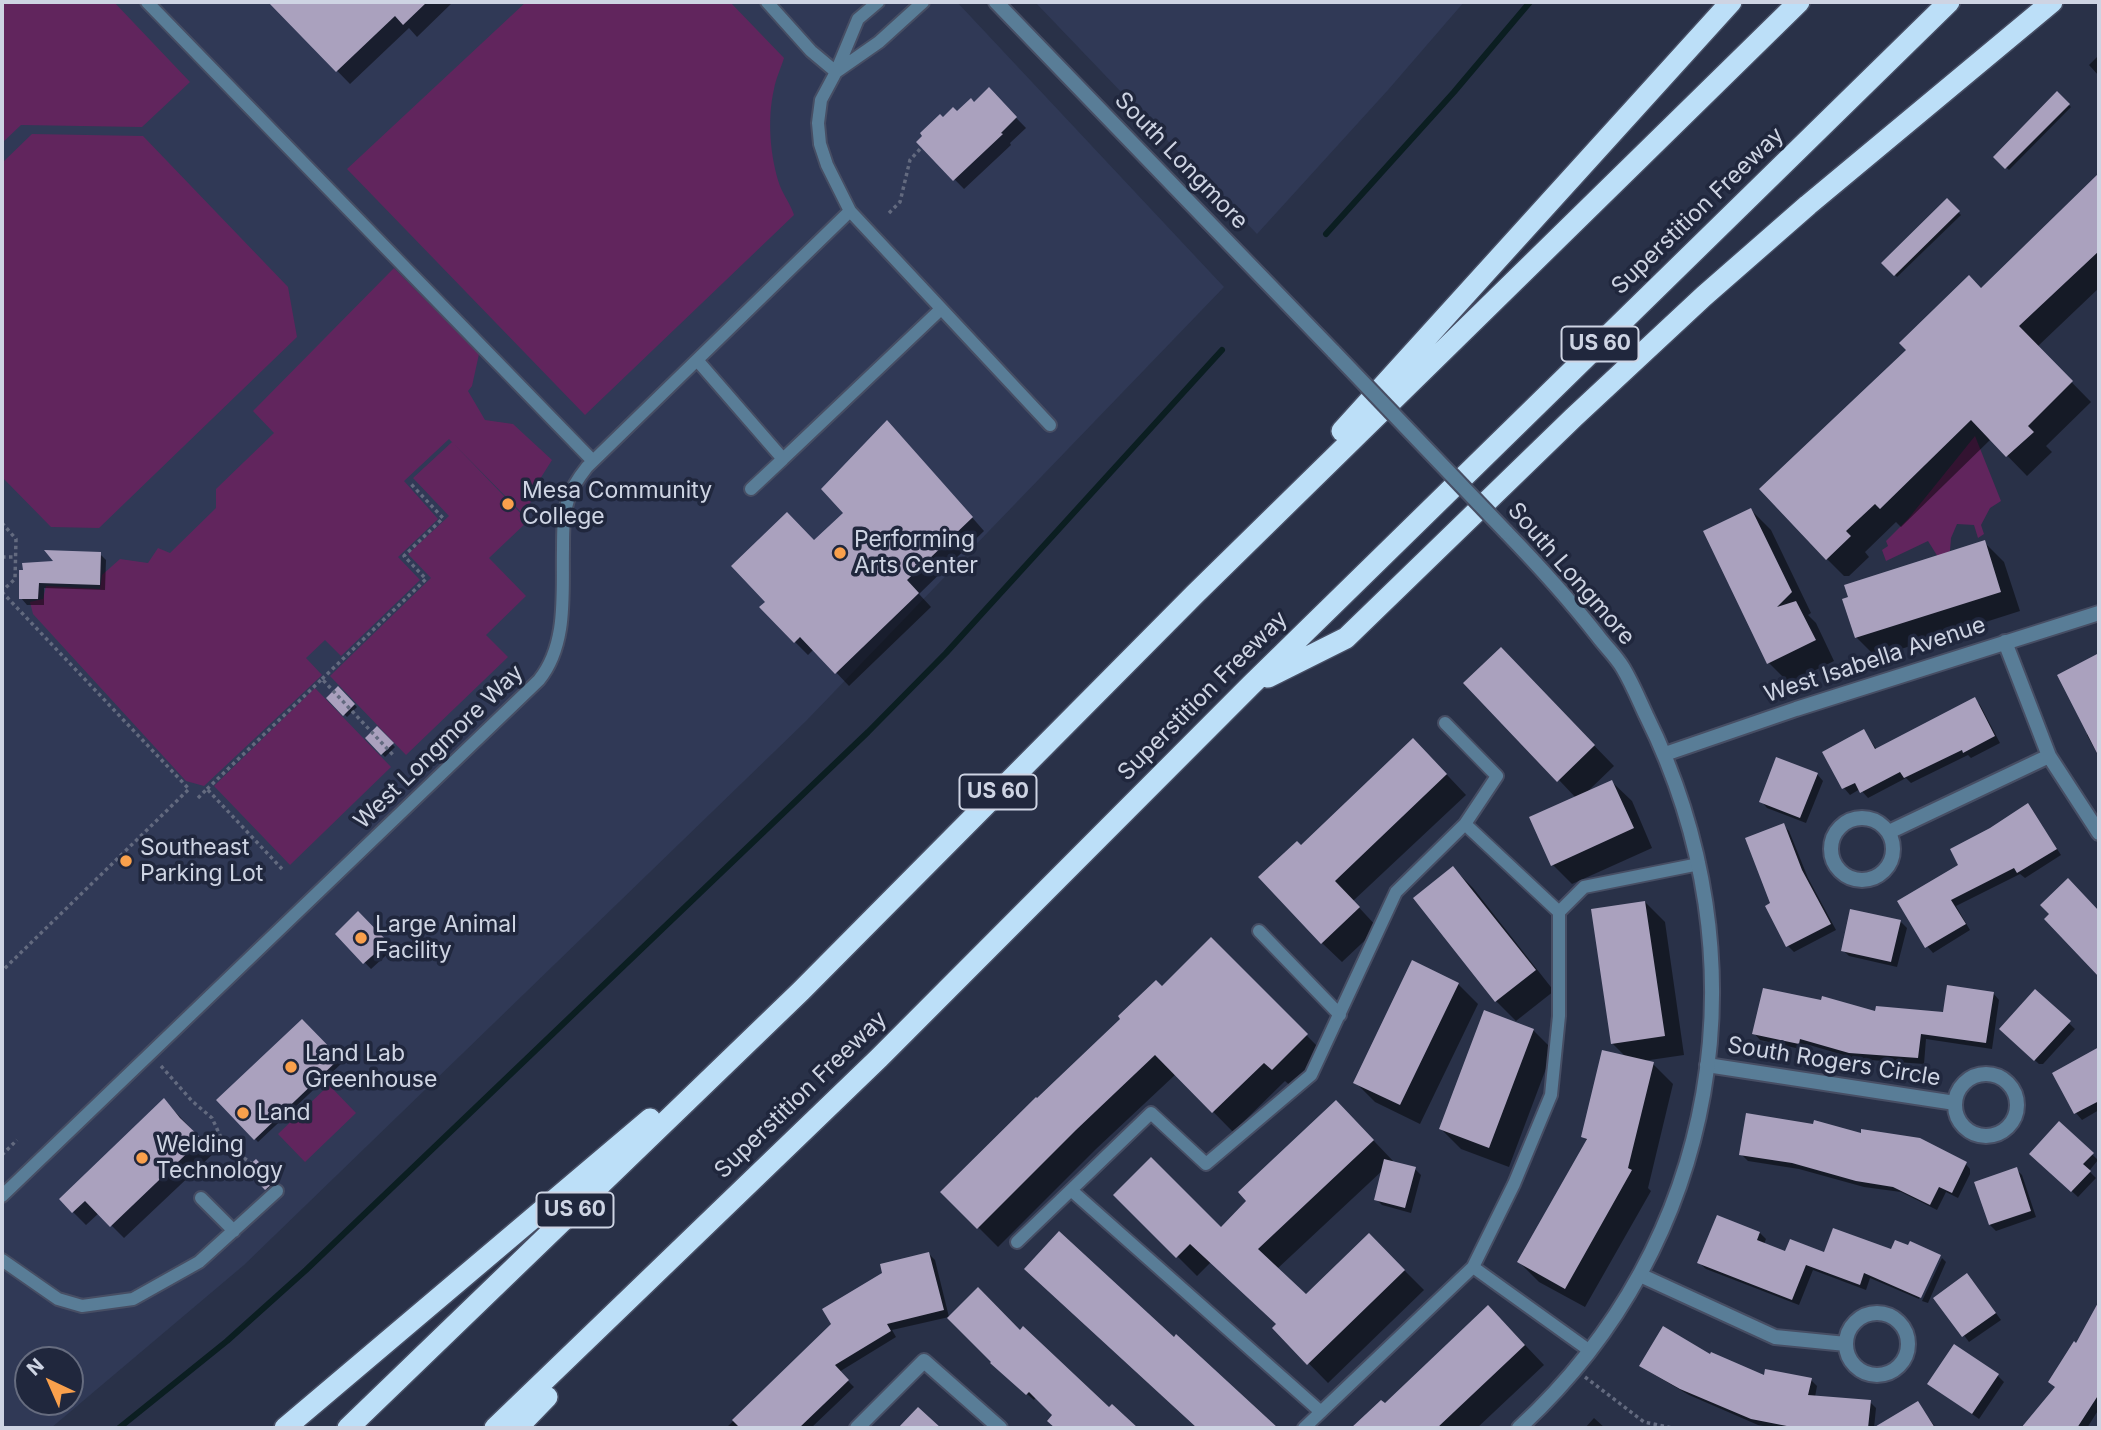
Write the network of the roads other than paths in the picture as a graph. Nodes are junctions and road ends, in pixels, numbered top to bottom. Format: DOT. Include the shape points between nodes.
graph roads {
  1 [pos="147,2"];
  2 [pos="767,2"];
  3 [pos="878,2"];
  4 [pos="923,2"];
  5 [pos="996,2"];
  6 [pos="1731,2"];
  7 [pos="1799,2"];
  8 [pos="1949,2"];
  9 [pos="2052,2"];
  10 [pos="836,72"];
  11 [pos="850,211"];
  12 [pos="941,309"];
  13 [pos="697,360"];
  14 [pos="1049,425"];
  15 [pos="783,459"];
  16 [pos="593,461"];
  17 [pos="751,489"];
  18 [pos="1195,594"];
  19 [pos="2099,613"];
  20 [pos="2005,642"];
  21 [pos="1251,685"];
  22 [pos="1445,723"];
  23 [pos="1665,754"];
  24 [pos="2049,756"];
  25 [pos="1465,824"];
  26 [pos="1889,832"];
  27 [pos="2099,833"];
  28 [pos="1699,863"];
  29 [pos="1559,912"];
  30 [pos="1259,931"];
  31 [pos="801,991"];
  32 [pos="1340,1015"];
  33 [pos="879,1058"];
  34 [pos="1707,1065"];
  35 [pos="1955,1102"];
  36 [pos="277,1191"];
  37 [pos="1071,1191"];
  38 [pos="2,1196"];
  39 [pos="201,1198"];
  40 [pos="234,1231"];
  41 [pos="1017,1242"];
  42 [pos="2,1260"];
  43 [pos="1474,1267"];
  44 [pos="1640,1275"];
  45 [pos="1846,1345"];
  46 [pos="1590,1351"];
  47 [pos="1321,1412"];
  48 [pos="285,1428"];
  49 [pos="348,1428"];
  50 [pos="495,1428"];
  51 [pos="517,1428"];
  52 [pos="857,1428"];
  53 [pos="1000,1428"];
  54 [pos="1304,1428"];
  55 [pos="1519,1428"];
  1 -- 16 [label="lane"];
  2 -- 10 [label="lane"];
  3 -- 10 [label="lane" via="858,19"];
  4 -- 10 [label="lane" via="879,42"];
  5 -- 23 [label="street, South Longmore, bridge" via="1562,591 1623,667"];
  6 -- 18 [label="highway"];
  7 -- 18 [label="highway, US 60"];
  8 -- 21 [label="highway, Superstition Freeway / US 60"];
  9 -- 21 [label="highway" via="1704,296 1346,638"];
  10 -- 11 [label="lane" via="821,100 820,144"];
  11 -- 12 [label="lane"];
  11 -- 13 [label="lane, West Longmore Way"];
  12 -- 14 [label="lane"];
  12 -- 15 [label="lane"];
  13 -- 15 [label="lane"];
  13 -- 16 [label="lane, West Longmore Way"];
  15 -- 17 [label="lane"];
  16 -- 38 [label="lane, West Longmore Way" via="573,485 567,502 560,629 548,669"];
  18 -- 31 [label="highway, US 60"];
  19 -- 20 [label="street, West Isabella Avenue"];
  20 -- 23 [label="street, West Isabella Avenue"];
  20 -- 24 [label="street"];
  21 -- 33 [label="highway, Superstition Freeway / US 60"];
  22 -- 25 [label="lane" via="1497,776"];
  23 -- 28 [label="street, South Longmore"];
  24 -- 26 [label="street"];
  24 -- 27 [label="street"];
  25 -- 29 [label="lane"];
  25 -- 32 [label="lane" via="1396,892"];
  26 -- 26 [label="street" via="1874,819 1845,823 1832,841 1834,862 1849,877 1860,880 1879,875 1892,860"];
  28 -- 29 [label="lane" via="1584,887"];
  28 -- 34 [label="street, South Longmore" via="1713,1006"];
  29 -- 43 [label="lane" via="1559,1016 1552,1095"];
  30 -- 32 [label="lane"];
  31 -- 48 [label="highway"];
  31 -- 49 [label="highway, US 60"];
  32 -- 37 [label="lane" via="1311,1075 1206,1164 1151,1113"];
  33 -- 50 [label="highway, Superstition Freeway / US 60"];
  33 -- 51 [label="highway"];
  34 -- 35 [label="street, South Rogers Circle"];
  34 -- 44 [label="street, South Longmore" via="1685,1171"];
  35 -- 35 [label="street, South Rogers Circle" via="1963,1127 1987,1136 2010,1124 2017,1107 2012,1088 1988,1074 1978,1074 1962,1085"];
  36 -- 40 [label="lane"];
  37 -- 41 [label="lane"];
  37 -- 47 [label="lane"];
  39 -- 40 [label="lane"];
  40 -- 42 [label="lane" via="199,1262 159,1285 133,1299 104,1304 82,1306 58,1299"];
  43 -- 46 [label="lane"];
  43 -- 47 [label="lane"];
  44 -- 45 [label="street" via="1775,1336"];
  44 -- 46 [label="street, South Longmore"];
  45 -- 45 [label="street" via="1858,1369 1876,1375 1901,1363 1908,1346 1903,1327 1878,1313 1868,1314 1852,1326"];
  46 -- 55 [label="street, South Longmore"];
  47 -- 54 [label="lane"];
  52 -- 53 [label="street" via="924,1362"];
}
